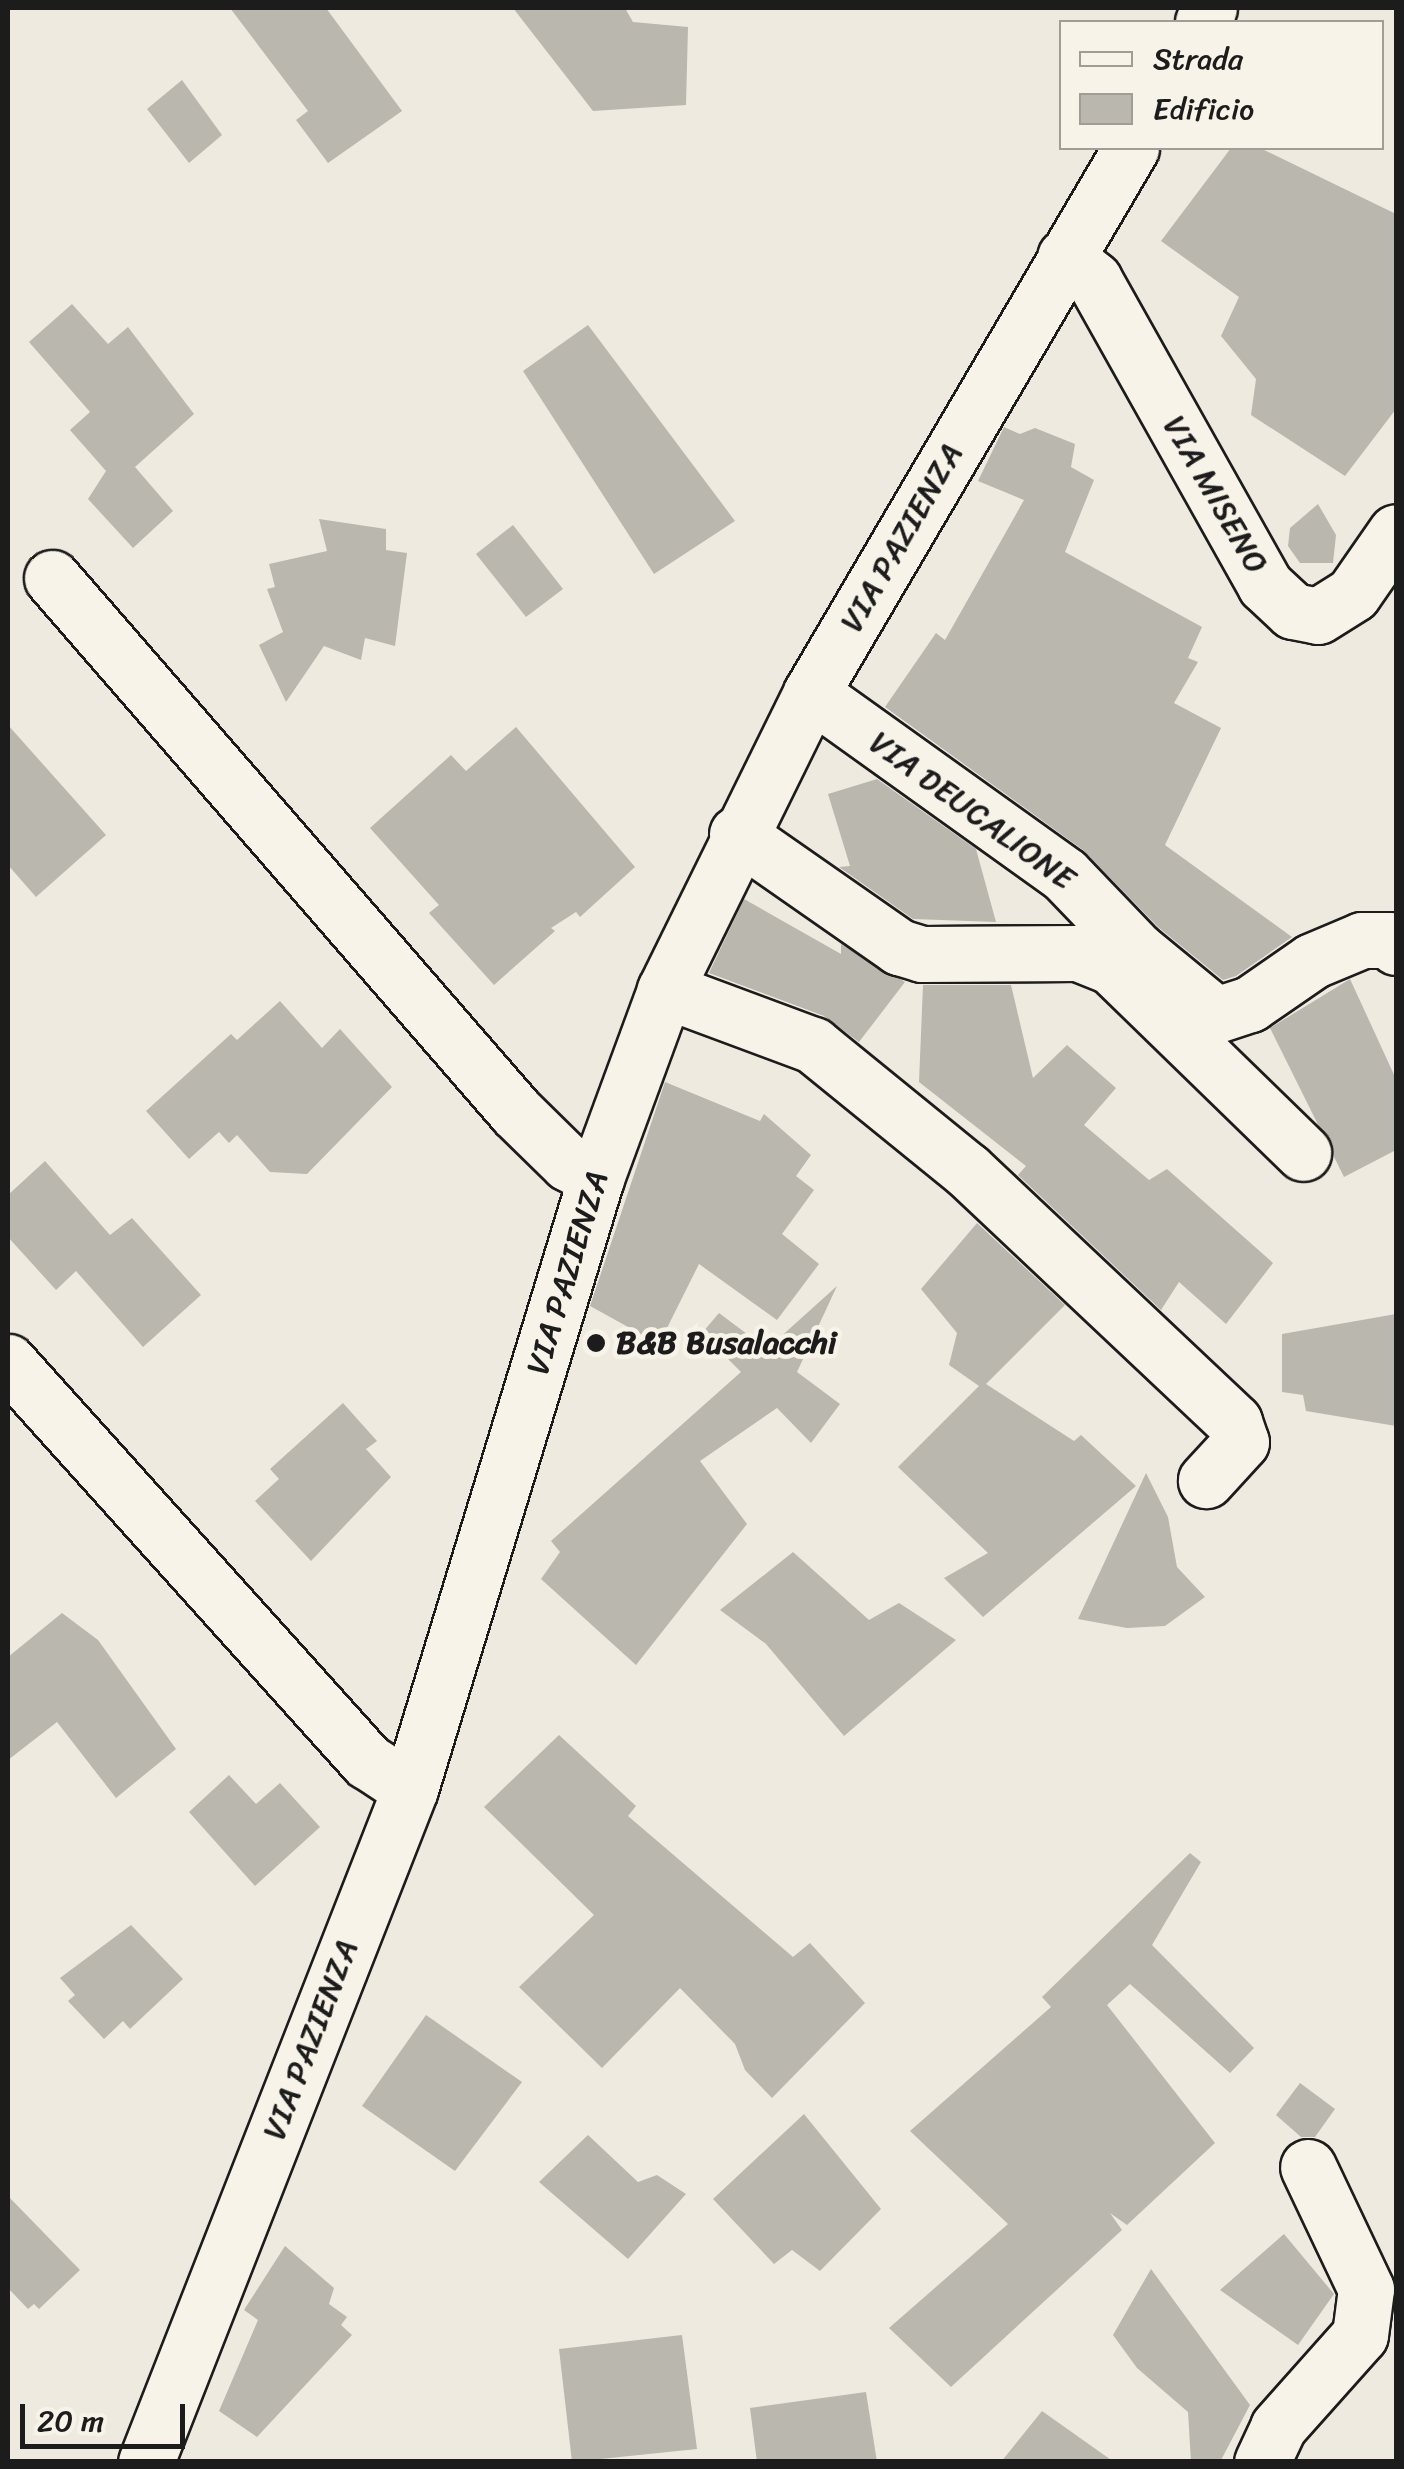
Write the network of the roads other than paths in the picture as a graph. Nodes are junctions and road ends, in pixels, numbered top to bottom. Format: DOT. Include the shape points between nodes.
graph roads {
  1 [pos="1130,150"];
  2 [pos="1065,257"];
  3 [pos="1396,532"];
  4 [pos="52,578"];
  5 [pos="811,694"];
  6 [pos="737,834"];
  7 [pos="1396,946"];
  8 [pos="665,990"];
  9 [pos="1303,1154"];
  10 [pos="596,1178"];
  11 [pos="8,1362"];
  12 [pos="1206,1480"];
  13 [pos="410,1789"];
  14 [pos="1308,2167"];
  15 [pos="146,2462"];
  16 [pos="1262,2462"];
  1 -- 2 [label="street, VIA PAZIENZA"];
  2 -- 3 [label="street, VIA MISENO" via="1094,280 1265,585 1293,612 1318,616 1352,594"];
  2 -- 5 [label="street, VIA PAZIENZA"];
  4 -- 10 [label="street" via="516,1112 568,1163"];
  5 -- 6 [label="street, VIA PAZIENZA"];
  5 -- 7 [label="street, VIA DEUCALIONE" via="1065,874 1137,950 1216,1016 1250,1004 1312,961 1362,940"];
  6 -- 8 [label="street, VIA PAZIENZA"];
  6 -- 9 [label="street" via="899,947 922,954 1078,953 1111,966"];
  8 -- 10 [label="street, VIA PAZIENZA"];
  8 -- 12 [label="street" via="813,1045 968,1170 1234,1422 1242,1442"];
  10 -- 13 [label="street, VIA PAZIENZA"];
  11 -- 13 [label="street" via="368,1761"];
  13 -- 15 [label="street, VIA PAZIENZA"];
  14 -- 16 [label="street" via="1366,2289 1360,2335 1278,2427"];
}
